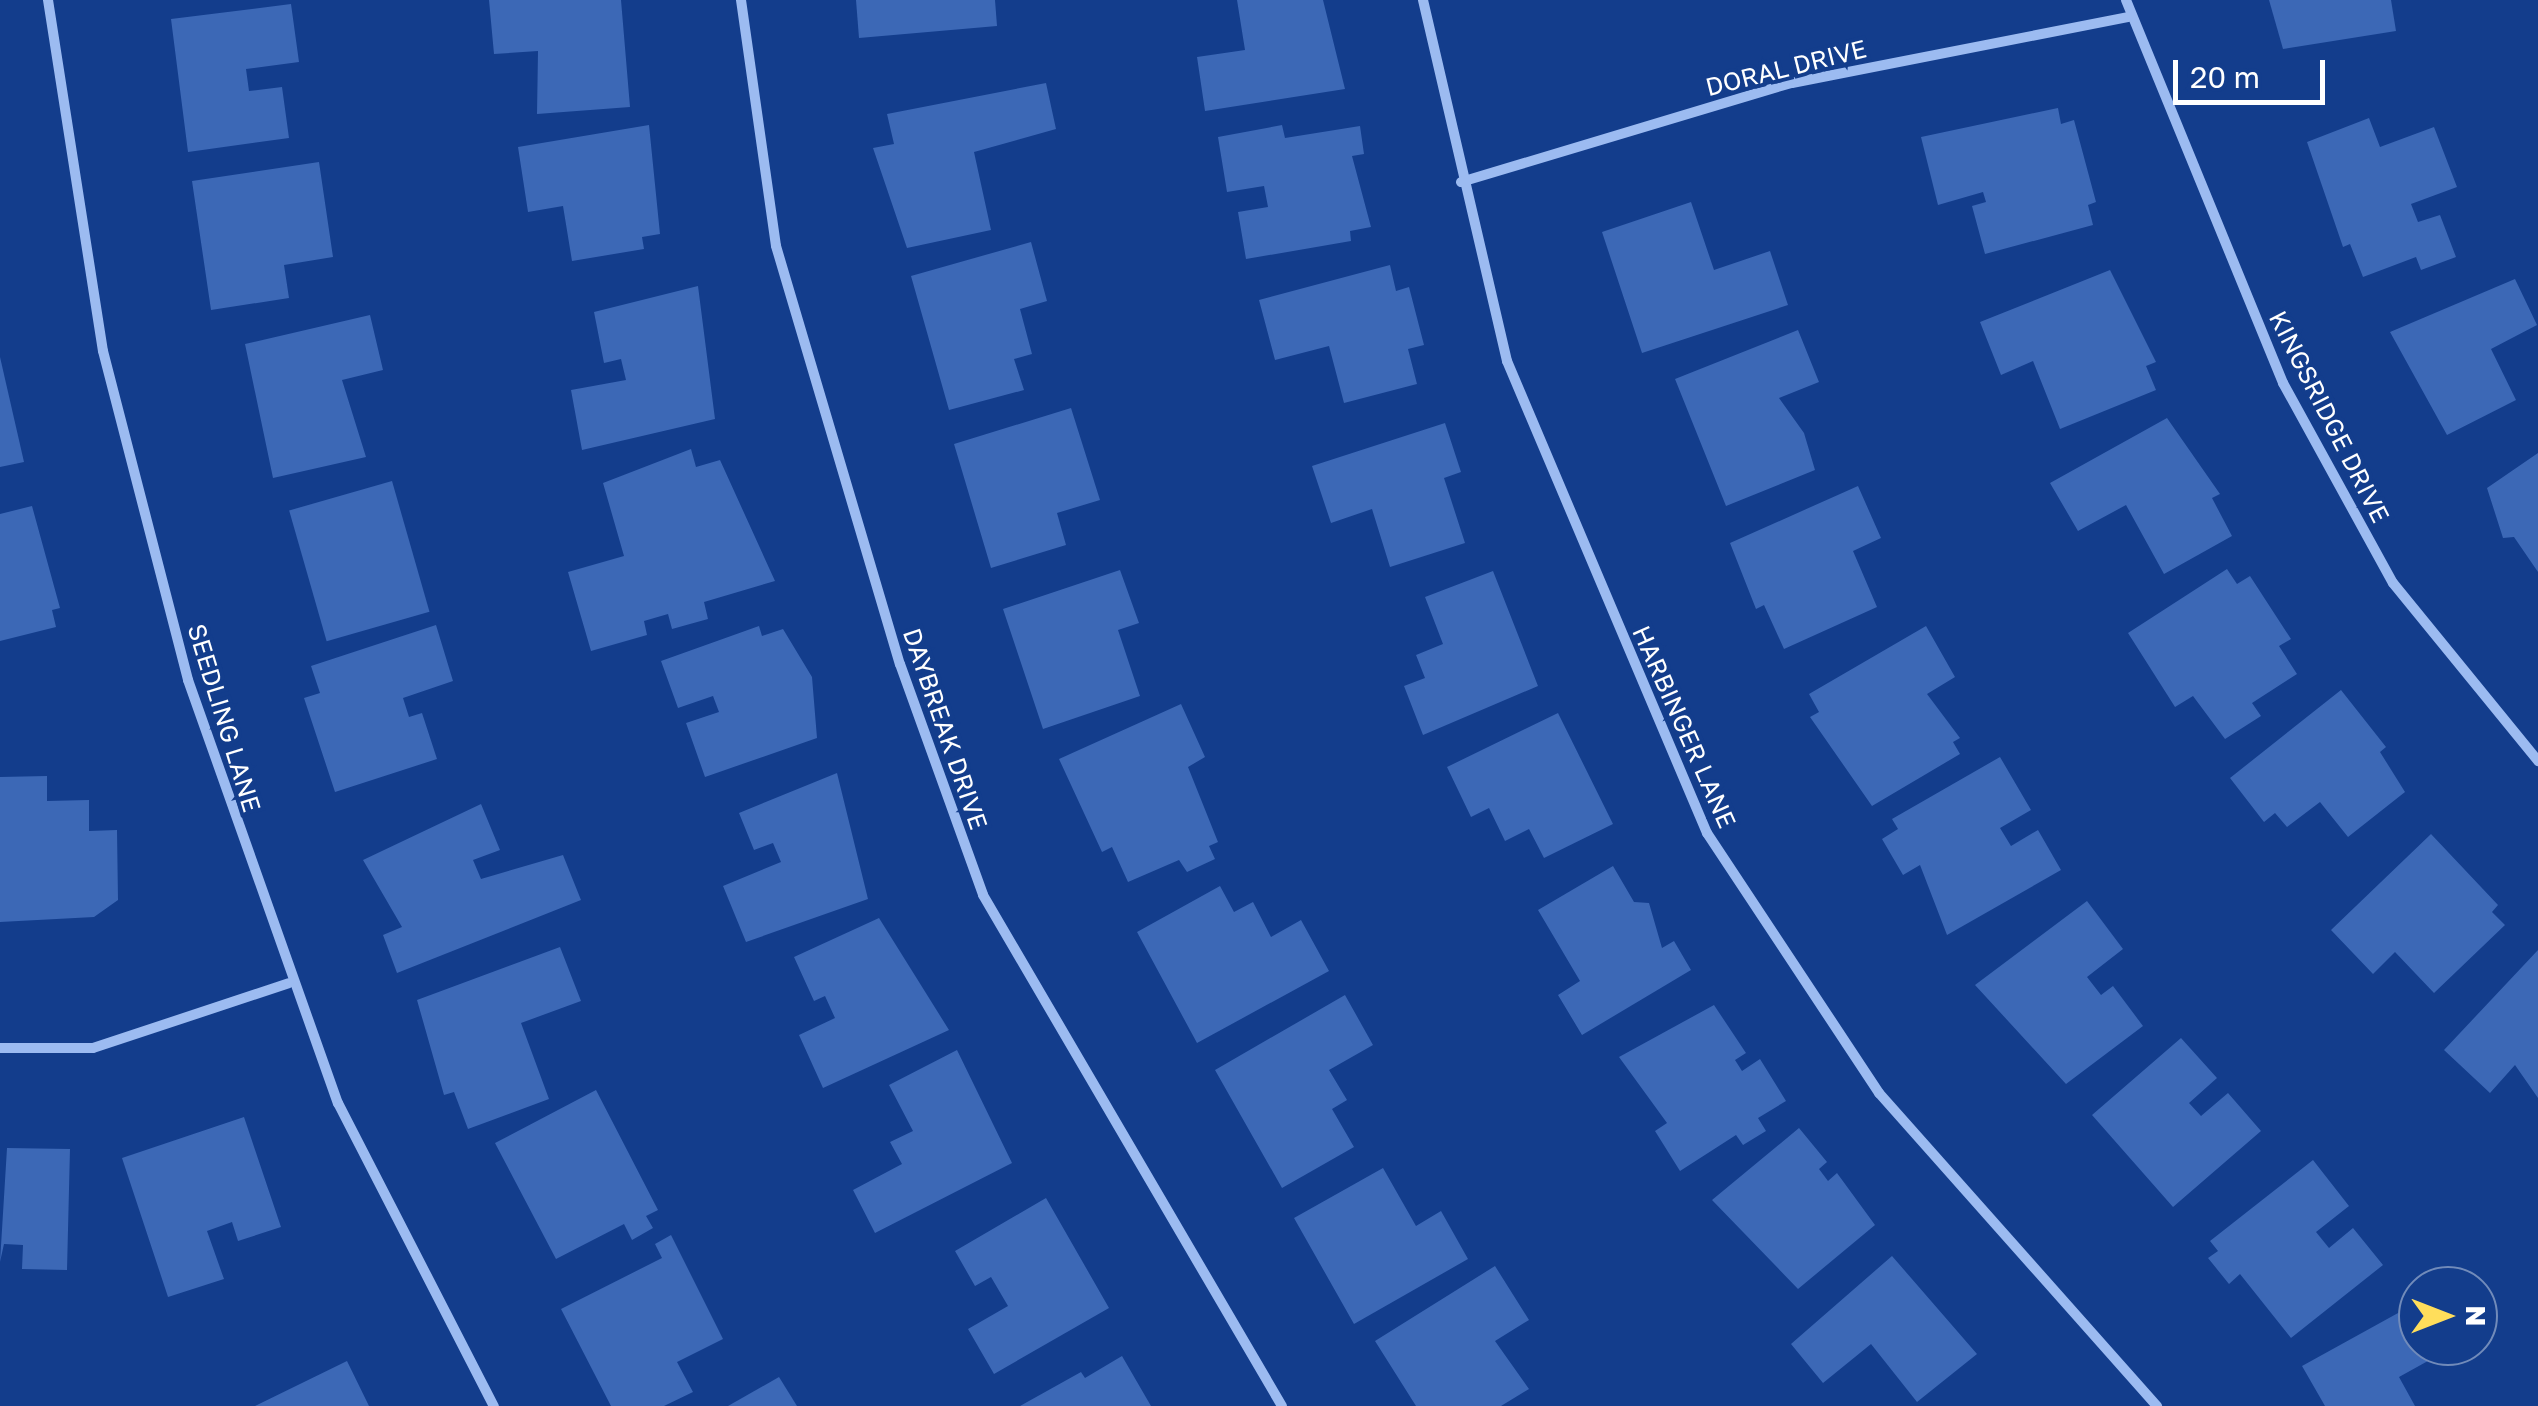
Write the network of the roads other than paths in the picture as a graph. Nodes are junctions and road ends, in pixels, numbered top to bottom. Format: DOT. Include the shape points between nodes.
graph roads {
  1 [pos="48,0"];
  2 [pos="741,0"];
  3 [pos="1423,0"];
  4 [pos="2126,0"];
  5 [pos="2128,17"];
  6 [pos="1461,182"];
  7 [pos="2538,761"];
  8 [pos="289,983"];
  9 [pos="0,1048"];
  10 [pos="494,1406"];
  11 [pos="1282,1406"];
  12 [pos="2157,1406"];
  1 -- 8 [label="street, SEEDLING LANE" via="103,351 188,680"];
  2 -- 11 [label="street, DAYBREAK DRIVE" via="776,246 900,664 983,895"];
  3 -- 6 [label="street, HARBINGER LANE"];
  4 -- 5 [label="street, KINGSRIDGE DRIVE"];
  5 -- 6 [label="street, DORAL DRIVE" via="1792,83"];
  5 -- 7 [label="street, KINGSRIDGE DRIVE" via="2191,149 2283,382 2393,583"];
  6 -- 12 [label="street, HARBINGER LANE" via="1507,361 1707,833 1879,1093"];
  8 -- 9 [label="street" via="93,1048"];
  8 -- 10 [label="street, SEEDLING LANE" via="399,1234"];
}
